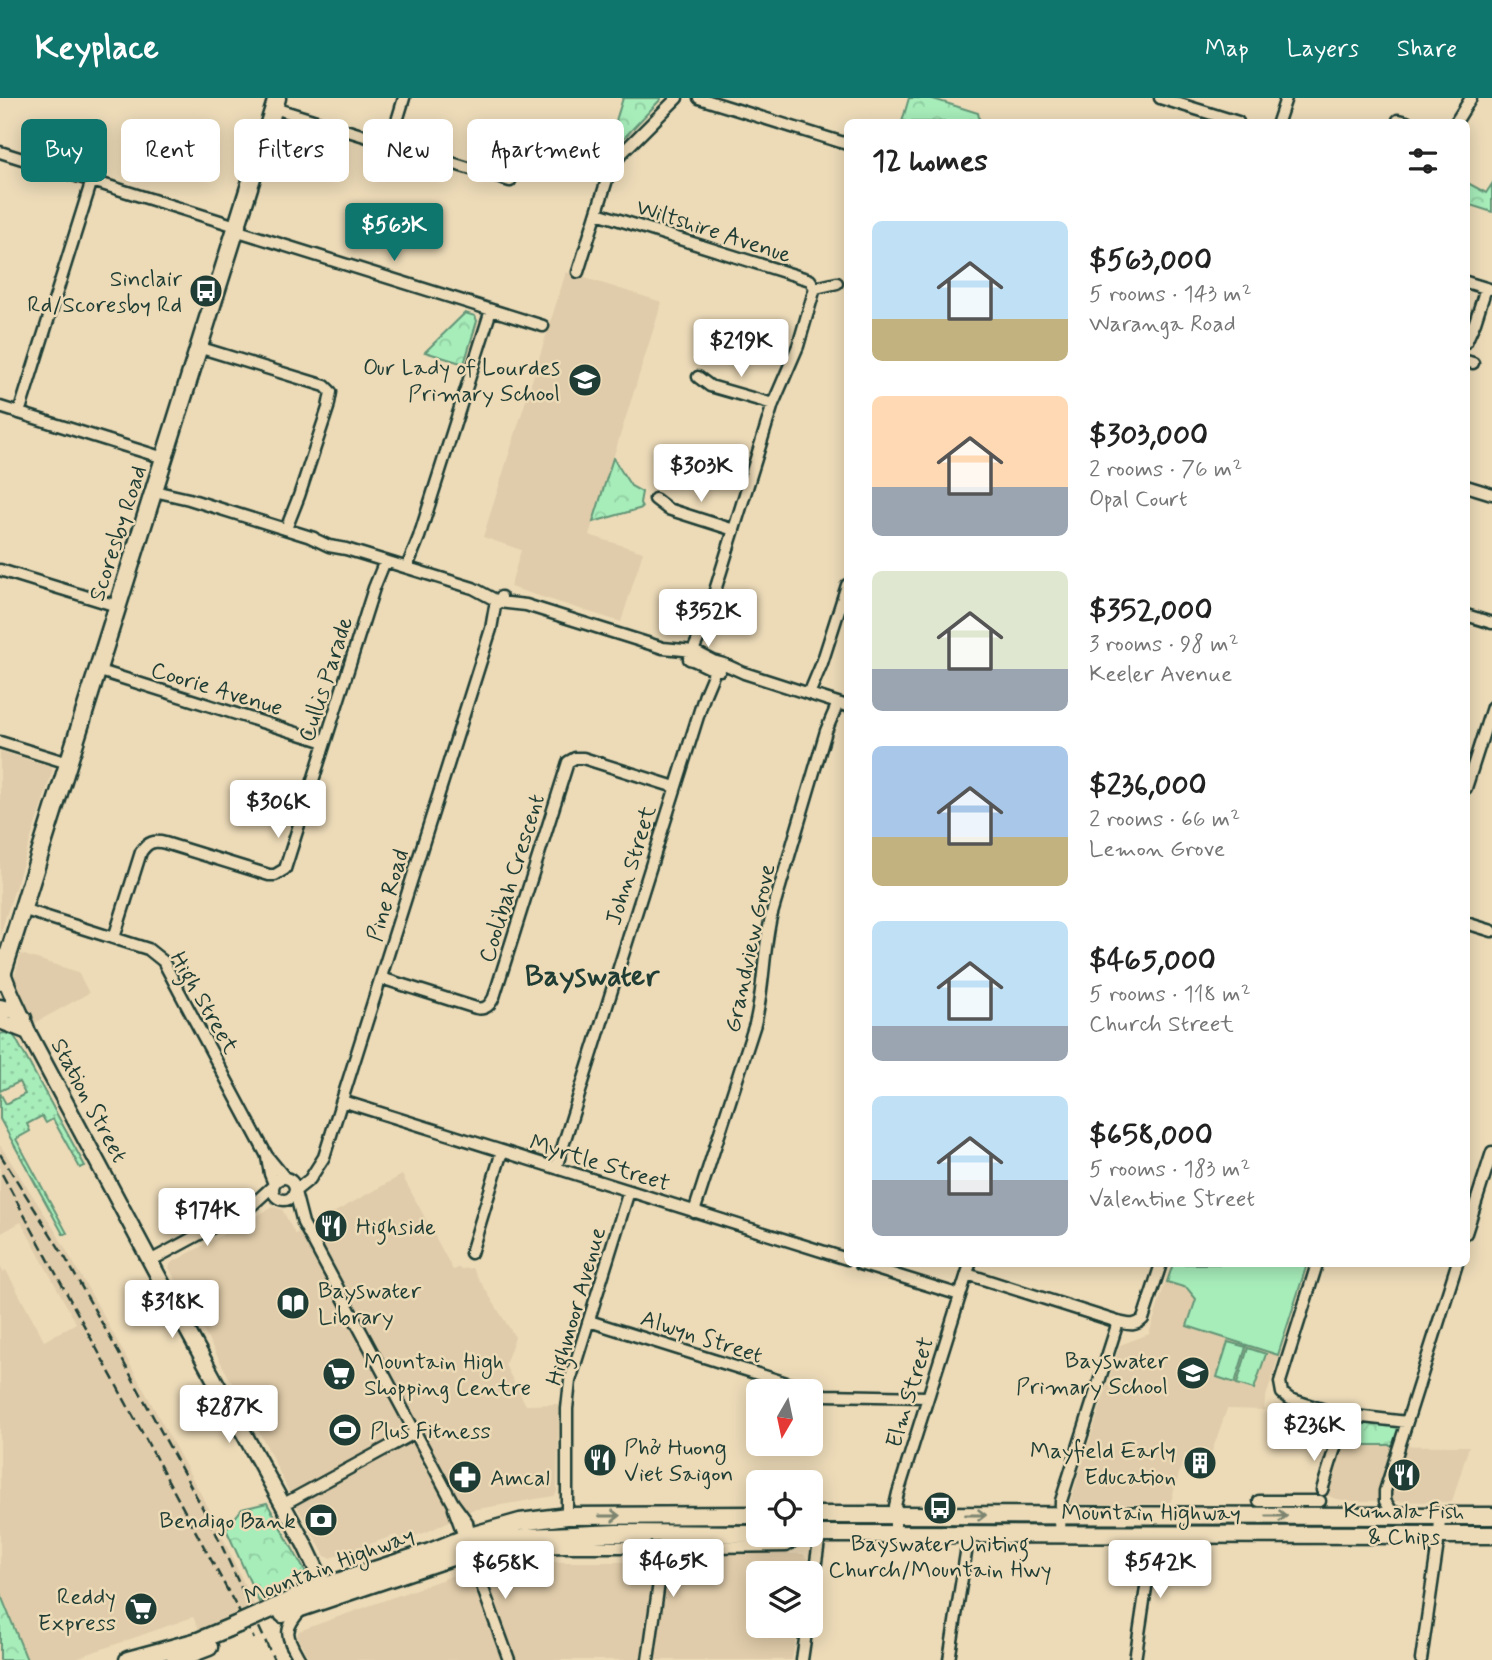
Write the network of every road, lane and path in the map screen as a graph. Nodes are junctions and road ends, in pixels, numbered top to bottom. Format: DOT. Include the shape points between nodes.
graph roads {
  1 [pos="404,98"];
  2 [pos="677,98"];
  3 [pos="699,98"];
  4 [pos="1160,98"];
  5 [pos="1286,98"];
  6 [pos="1471,98"];
  7 [pos="275,103"];
  8 [pos="398,119"];
  9 [pos="1228,119"];
  10 [pos="1279,119"];
  11 [pos="1458,119"];
  12 [pos="363,134"];
  13 [pos="844,143"];
  14 [pos="0,152"];
  15 [pos="21,158"];
  16 [pos="91,182"];
  17 [pos="98,182"];
  18 [pos="597,213"];
  19 [pos="236,228"];
  20 [pos="578,272"];
  21 [pos="837,283"];
  22 [pos="1470,283"];
  23 [pos="815,289"];
  24 [pos="1489,289"];
  25 [pos="491,310"];
  26 [pos="544,326"];
  27 [pos="1470,333"];
  28 [pos="198,346"];
  29 [pos="698,377"];
  30 [pos="773,404"];
  31 [pos="0,407"];
  32 [pos="19,413"];
  33 [pos="164,458"];
  34 [pos="1470,487"];
  35 [pos="155,488"];
  36 [pos="1492,494"];
  37 [pos="655,499"];
  38 [pos="288,530"];
  39 [pos="734,530"];
  40 [pos="379,559"];
  41 [pos="410,568"];
  42 [pos="0,570"];
  43 [pos="844,594"];
  44 [pos="500,600"];
  45 [pos="117,606"];
  46 [pos="1470,616"];
  47 [pos="1492,623"];
  48 [pos="695,655"];
  49 [pos="713,667"];
  50 [pos="97,670"];
  51 [pos="812,695"];
  52 [pos="842,704"];
  53 [pos="1492,707"];
  54 [pos="325,741"];
  55 [pos="0,742"];
  56 [pos="68,763"];
  57 [pos="1470,776"];
  58 [pos="675,787"];
  59 [pos="22,909"];
  60 [pos="1470,924"];
  61 [pos="1492,931"];
  62 [pos="114,938"];
  63 [pos="1,977"];
  64 [pos="381,978"];
  65 [pos="0,1007"];
  66 [pos="0,1021"];
  67 [pos="26,1025"];
  68 [pos="342,1101"];
  69 [pos="502,1151"];
  70 [pos="1492,1152"];
  71 [pos="267,1156"];
  72 [pos="556,1168"];
  73 [pos="315,1171"];
  74 [pos="286,1178"];
  75 [pos="274,1185"];
  76 [pos="629,1191"];
  77 [pos="295,1192"];
  78 [pos="281,1200"];
  79 [pos="250,1207"];
  80 [pos="694,1212"];
  81 [pos="1470,1221"];
  82 [pos="303,1223"];
  83 [pos="471,1253"];
  84 [pos="844,1255"];
  85 [pos="150,1261"];
  86 [pos="870,1267"];
  87 [pos="1160,1267"];
  88 [pos="1316,1267"];
  89 [pos="1456,1267"];
  90 [pos="968,1269"];
  91 [pos="960,1295"];
  92 [pos="589,1321"];
  93 [pos="1118,1322"];
  94 [pos="927,1397"];
  95 [pos="1345,1415"];
  96 [pos="1407,1422"];
  97 [pos="416,1432"];
  98 [pos="1321,1500"];
  99 [pos="1259,1501"];
  100 [pos="282,1505"];
  101 [pos="746,1515"];
  102 [pos="823,1515"];
  103 [pos="895,1515"];
  104 [pos="1060,1515"];
  105 [pos="567,1516"];
  106 [pos="1395,1516"];
  107 [pos="1492,1516"];
  108 [pos="1440,1517"];
  109 [pos="659,1533"];
  110 [pos="687,1534"];
  111 [pos="746,1534"];
  112 [pos="823,1534"];
  113 [pos="895,1534"];
  114 [pos="968,1534"];
  115 [pos="1060,1534"];
  116 [pos="1154,1535"];
  117 [pos="1320,1535"];
  118 [pos="1492,1535"];
  119 [pos="1439,1536"];
  120 [pos="469,1541"];
  121 [pos="746,1546"];
  122 [pos="328,1592"];
  123 [pos="304,1606"];
  124 [pos="269,1615"];
  125 [pos="240,1628"];
  126 [pos="805,1638"];
  127 [pos="128,1660"];
  128 [pos="175,1660"];
  129 [pos="300,1660"];
  130 [pos="509,1660"];
  131 [pos="648,1660"];
  132 [pos="802,1660"];
  133 [pos="948,1660"];
  134 [pos="1135,1660"];
  135 [pos="1421,1660"];
  1 -- 8 [label="street"];
  2 -- 18 [label="street" via="611,167"];
  3 -- 13 [label="street"];
  4 -- 9 [label="street"];
  5 -- 10 [label="street"];
  6 -- 11 [label="street"];
  7 -- 12 [label="street"];
  7 -- 19 [label="main road, Scoresby Road"];
  14 -- 15 [label="street"];
  16 -- 32 [label="street"];
  17 -- 19 [label="street"];
  18 -- 20 [label="street"];
  18 -- 23 [label="street, Wiltshire Avenue" via="810,280"];
  19 -- 25 [label="street"];
  19 -- 28 [label="main road, Scoresby Road"];
  21 -- 23 [label="street"];
  22 -- 24 [label="street"];
  23 -- 30 [label="street" via="798,346"];
  24 -- 27 [label="street"];
  25 -- 26 [label="street"];
  25 -- 41 [label="street"];
  28 -- 33 [label="main road, Scoresby Road"];
  28 -- 38 [label="street" via="325,386 331,392"];
  29 -- 30 [label="street" via="710,386"];
  30 -- 39 [label="street"];
  31 -- 32 [label="street"];
  32 -- 33 [label="street"];
  33 -- 35 [label="main road, Scoresby Road"];
  34 -- 36 [label="street"];
  35 -- 38 [label="street"];
  35 -- 45 [label="main road, Scoresby Road"];
  37 -- 39 [label="street" via="668,509"];
  38 -- 40 [label="street" via="346,544"];
  39 -- 48 [label="street"];
  40 -- 41 [label="street"];
  40 -- 54 [label="street, Cullis Parade"];
  41 -- 44 [label="street" via="486,589"];
  42 -- 45 [label="street"];
  43 -- 51 [label="street"];
  44 -- 48 [label="street" via="516,599"];
  44 -- 64 [label="street, Pine Road"];
  45 -- 50 [label="main road, Scoresby Road"];
  46 -- 47 [label="street"];
  48 -- 49 [label="street"];
  49 -- 51 [label="street"];
  49 -- 58 [label="street, John Street"];
  50 -- 54 [label="street, Coorie Avenue"];
  50 -- 56 [label="main road, Scoresby Road"];
  51 -- 52 [label="street"];
  52 -- 80 [label="street, Grandview Grove" via="826,731 771,917 761,1002"];
  53 -- 57 [label="street"];
  54 -- 62 [label="street, Cullis Parade" via="285,869 269,875 153,841 141,852"];
  55 -- 56 [label="street"];
  56 -- 59 [label="main road, Scoresby Road"];
  58 -- 64 [label="street, Coolibah Crescent" via="583,758 568,762 494,997 486,1007"];
  58 -- 72 [label="street, John Street"];
  59 -- 62 [label="street, High Street"];
  59 -- 63 [label="main road, Scoresby Road"];
  60 -- 61 [label="street"];
  62 -- 71 [label="street, High Street" via="148,949 163,961"];
  63 -- 67 [label="main road, Station Street"];
  64 -- 68 [label="street, Pine Road"];
  65 -- 67 [label="main road, Station Street" via="14,1011"];
  66 -- 67 [label="main road, Station Street"];
  67 -- 85 [label="main road, Station Street"];
  68 -- 69 [label="street, Myrtle Street"];
  68 -- 73 [label="street, Pine Road"];
  69 -- 72 [label="street, Myrtle Street"];
  69 -- 83 [label="street"];
  70 -- 81 [label="street"];
  71 -- 74 [label="street, High Street"];
  71 -- 75 [label="street, High Street"];
  72 -- 76 [label="street, Myrtle Street"];
  73 -- 74 [label="street"];
  73 -- 77 [label="street, Pine Road"];
  74 -- 75 [label="street"];
  74 -- 77 [label="street"];
  75 -- 78 [label="street" via="274,1194"];
  75 -- 79 [label="street"];
  76 -- 80 [label="street, Myrtle Street"];
  76 -- 92 [label="street, Highmoor Avenue"];
  77 -- 78 [label="street"];
  77 -- 82 [label="street"];
  78 -- 79 [label="street"];
  78 -- 82 [label="street"];
  79 -- 85 [label="street"];
  80 -- 84 [label="street, Myrtle Street"];
  82 -- 97 [label="street"];
  85 -- 100 [label="main road, Station Street"];
  86 -- 91 [label="street"];
  87 -- 93 [label="street" via="1143,1319 1133,1325"];
  88 -- 95 [label="street" via="1280,1390 1287,1398"];
  89 -- 96 [label="street"];
  90 -- 91 [label="street, Elm Street"];
  90 -- 93 [label="street"];
  91 -- 94 [label="street, Elm Street"];
  92 -- 94 [label="street, Alwyn Street" via="824,1395"];
  92 -- 105 [label="street, Highmoor Avenue" via="568,1394"];
  93 -- 104 [label="street"];
  94 -- 103 [label="street, Elm Street"];
  95 -- 96 [label="street"];
  95 -- 98 [label="street"];
  96 -- 106 [label="street" via="1385,1491 1385,1501"];
  97 -- 100 [label="street"];
  97 -- 120 [label="street"];
  98 -- 99 [label="street, Mountain Highway"];
  104 -- 98 [label="main road, Mountain Highway, one-way"];
  98 -- 106 [label="main road, Mountain Highway"];
  98 -- 117 [label="street"];
  100 -- 122 [label="main road, Station Street"];
  105 -- 101 [label="main road, Mountain Highway, one-way"];
  102 -- 103 [label="main road, Mountain Highway"];
  103 -- 104 [label="main road, Mountain Highway, one-way"];
  103 -- 113 [label="street, Elm Street"];
  104 -- 115 [label="street"];
  105 -- 120 [label="main road, Mountain Highway" via="520,1522"];
  106 -- 108 [label="main road, Mountain Highway"];
  107 -- 108 [label="main road, Mountain Highway"];
  108 -- 119 [label="street"];
  109 -- 110 [label="main road, Mountain Highway"];
  109 -- 120 [label="main road, Mountain Highway"];
  109 -- 131 [label="street"];
  110 -- 111 [label="main road, Mountain Highway"];
  110 -- 121 [label="street" via="701,1546"];
  112 -- 113 [label="main road, Mountain Highway"];
  113 -- 114 [label="main road, Mountain Highway"];
  114 -- 115 [label="main road, Mountain Highway"];
  114 -- 133 [label="street"];
  115 -- 116 [label="main road, Mountain Highway"];
  116 -- 117 [label="main road, Mountain Highway"];
  116 -- 134 [label="street"];
  117 -- 119 [label="main road, Mountain Highway"];
  118 -- 119 [label="main road, Mountain Highway"];
  119 -- 135 [label="street"];
  120 -- 122 [label="main road, Mountain Highway"];
  120 -- 130 [label="street"];
  122 -- 123 [label="main road, Mountain Highway"];
  122 -- 124 [label="main road, Mountain Highway" via="313,1590"];
  123 -- 124 [label="main road, Mountain Highway"];
  123 -- 129 [label="street" via="288,1634"];
  124 -- 125 [label="main road, Mountain Highway"];
  125 -- 127 [label="main road, Mountain Highway"];
  125 -- 128 [label="main road, Mountain Highway"];
  126 -- 132 [label="street"];
}
